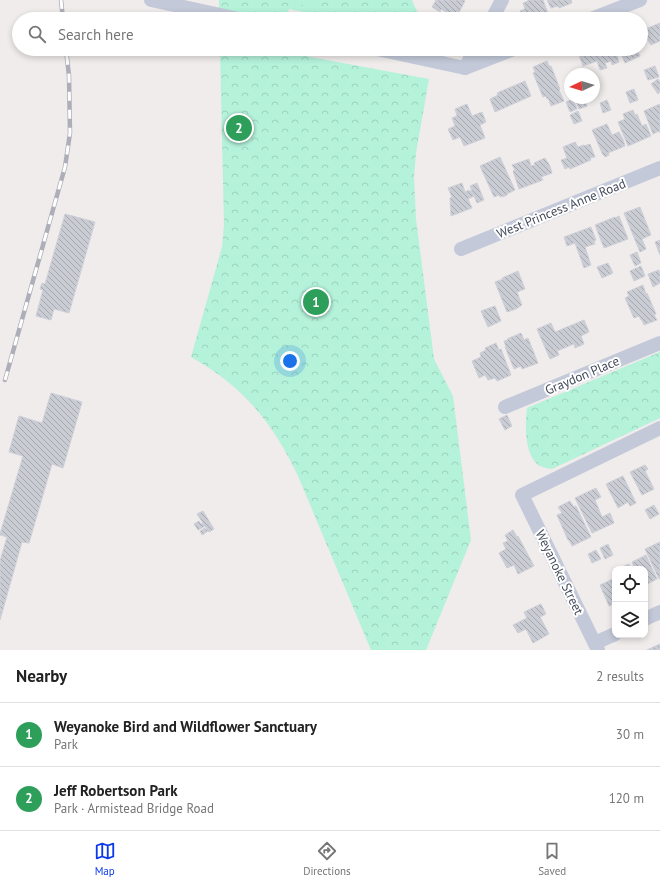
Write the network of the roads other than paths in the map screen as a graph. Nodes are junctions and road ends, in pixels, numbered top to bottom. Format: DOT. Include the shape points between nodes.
graph roads {
  1 [pos="151,0"];
  2 [pos="502,0"];
  3 [pos="640,0"];
  4 [pos="207,12"];
  5 [pos="496,12"];
  6 [pos="609,12"];
  7 [pos="409,56"];
  8 [pos="471,56"];
  9 [pos="496,56"];
  10 [pos="465,68"];
  11 [pos="660,168"];
  12 [pos="461,249"];
  13 [pos="660,343"];
  14 [pos="505,407"];
  15 [pos="660,428"];
  16 [pos="660,612"];
  17 [pos="648,618"];
  18 [pos="612,636"];
  19 [pos="597,647"];
  1 -- 4 [label="street"];
  2 -- 5 [label="street"];
  3 -- 6 [label="street"];
  7 -- 10 [label="street"];
  8 -- 10 [label="street"];
  9 -- 10 [label="street"];
  11 -- 12 [label="street, West Princess Anne Road"];
  13 -- 14 [label="street, Graydon Place"];
  15 -- 19 [label="street, Weyanoke Street" via="522,495"];
  16 -- 17 [label="street"];
  18 -- 19 [label="street"];
}
